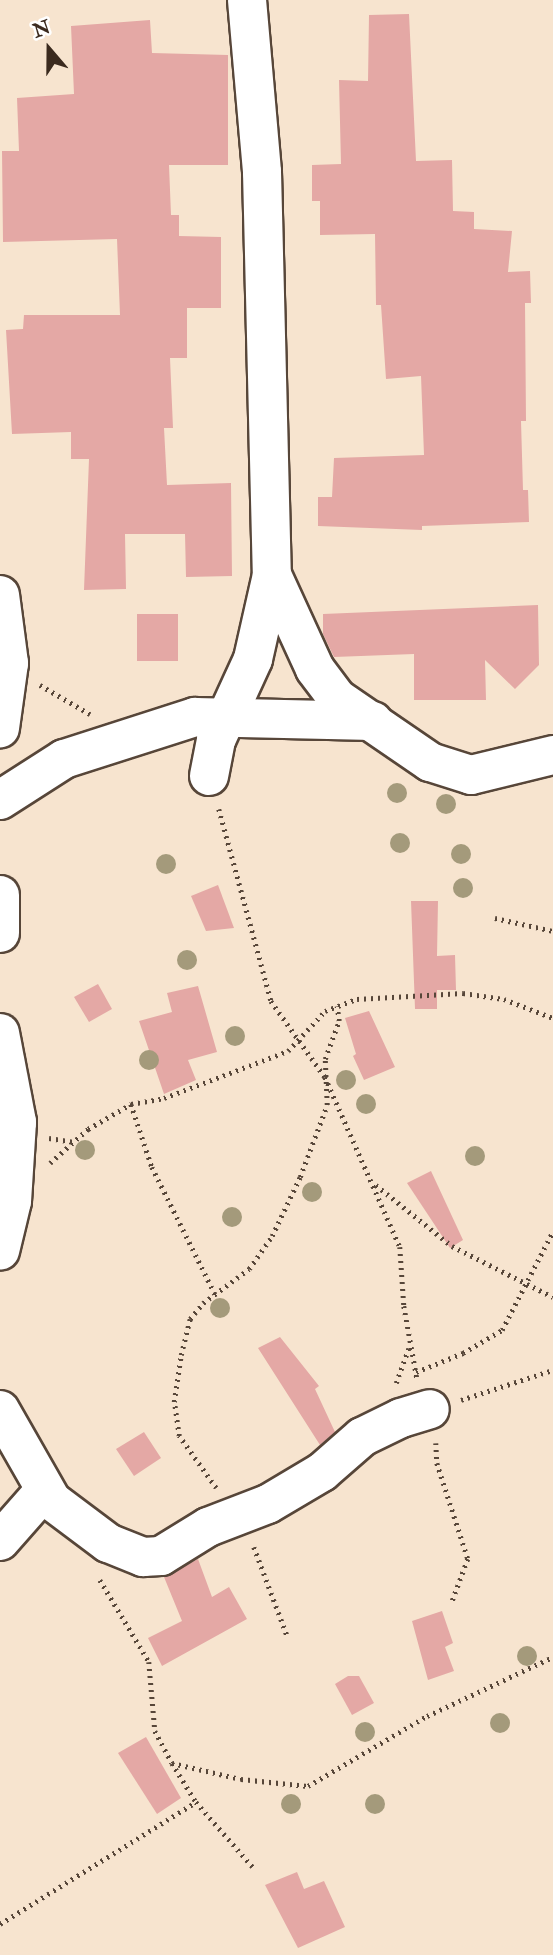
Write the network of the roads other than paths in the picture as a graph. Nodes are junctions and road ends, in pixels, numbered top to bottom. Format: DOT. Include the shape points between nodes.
graph roads {
  1 [pos="247,0"];
  2 [pos="272,575"];
  3 [pos="0,595"];
  4 [pos="229,720"];
  5 [pos="375,721"];
  6 [pos="0,728"];
  7 [pos="553,755"];
  8 [pos="209,776"];
  9 [pos="0,800"];
  10 [pos="0,895"];
  11 [pos="0,933"];
  12 [pos="0,1033"];
  13 [pos="0,1251"];
  14 [pos="430,1409"];
  15 [pos="0,1410"];
  16 [pos="43,1492"];
  17 [pos="0,1541"];
  1 -- 2 [label="street" via="262,173"];
  2 -- 4 [label="street" via="253,659"];
  2 -- 5 [label="street" via="315,669 338,699"];
  3 -- 6 [label="street" via="9,663"];
  4 -- 5 [label="street"];
  4 -- 8 [label="street" via="216,740"];
  4 -- 9 [label="street" via="195,717 64,759"];
  5 -- 7 [label="street" via="429,762 471,775"];
  10 -- 11 [label="street"];
  12 -- 13 [label="street" via="18,1122 12,1202"];
  14 -- 16 [label="street" via="362,1437 322,1472 241,1515 208,1527 161,1556 143,1557 108,1543 65,1514"];
  15 -- 16 [label="street"];
  16 -- 17 [label="street"];
}
